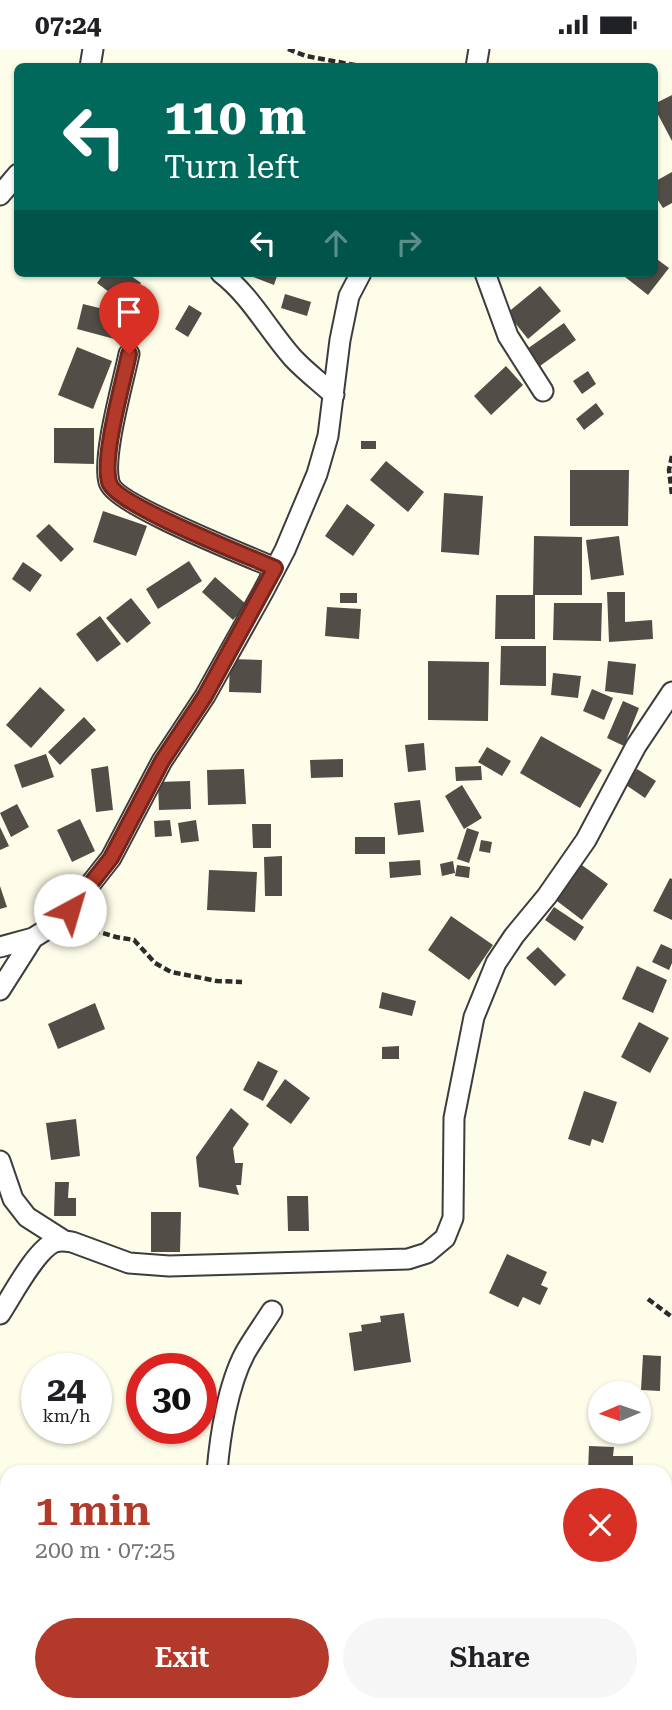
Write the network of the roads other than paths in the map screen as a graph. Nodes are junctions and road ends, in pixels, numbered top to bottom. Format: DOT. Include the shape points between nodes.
graph roads {
  1 [pos="226,277"];
  2 [pos="359,277"];
  3 [pos="487,277"];
  4 [pos="129,354"];
  5 [pos="543,391"];
  6 [pos="334,395"];
  7 [pos="275,568"];
  8 [pos="672,692"];
  9 [pos="33,938"];
  10 [pos="0,947"];
  11 [pos="0,990"];
  12 [pos="0,1161"];
  13 [pos="62,1240"];
  14 [pos="272,1311"];
  15 [pos="0,1314"];
  16 [pos="218,1465"];
  1 -- 6 [label="street" via="249,299 294,359"];
  2 -- 6 [label="street" via="349,296"];
  3 -- 5 [label="street" via="509,336"];
  4 -- 7 [label="street" via="108,453 108,481 113,491 160,518"];
  6 -- 7 [label="street" via="317,474"];
  7 -- 9 [label="street" via="111,858 70,910"];
  8 -- 13 [label="street" via="636,745 586,840 514,936 485,989 474,1017 454,1118 453,1218 445,1238 428,1253 408,1259 169,1266 129,1263"];
  9 -- 10 [label="street"];
  9 -- 11 [label="street"];
  12 -- 13 [label="street" via="13,1199 27,1217"];
  13 -- 15 [label="street" via="39,1255"];
  14 -- 16 [label="street" via="244,1355"];
}
